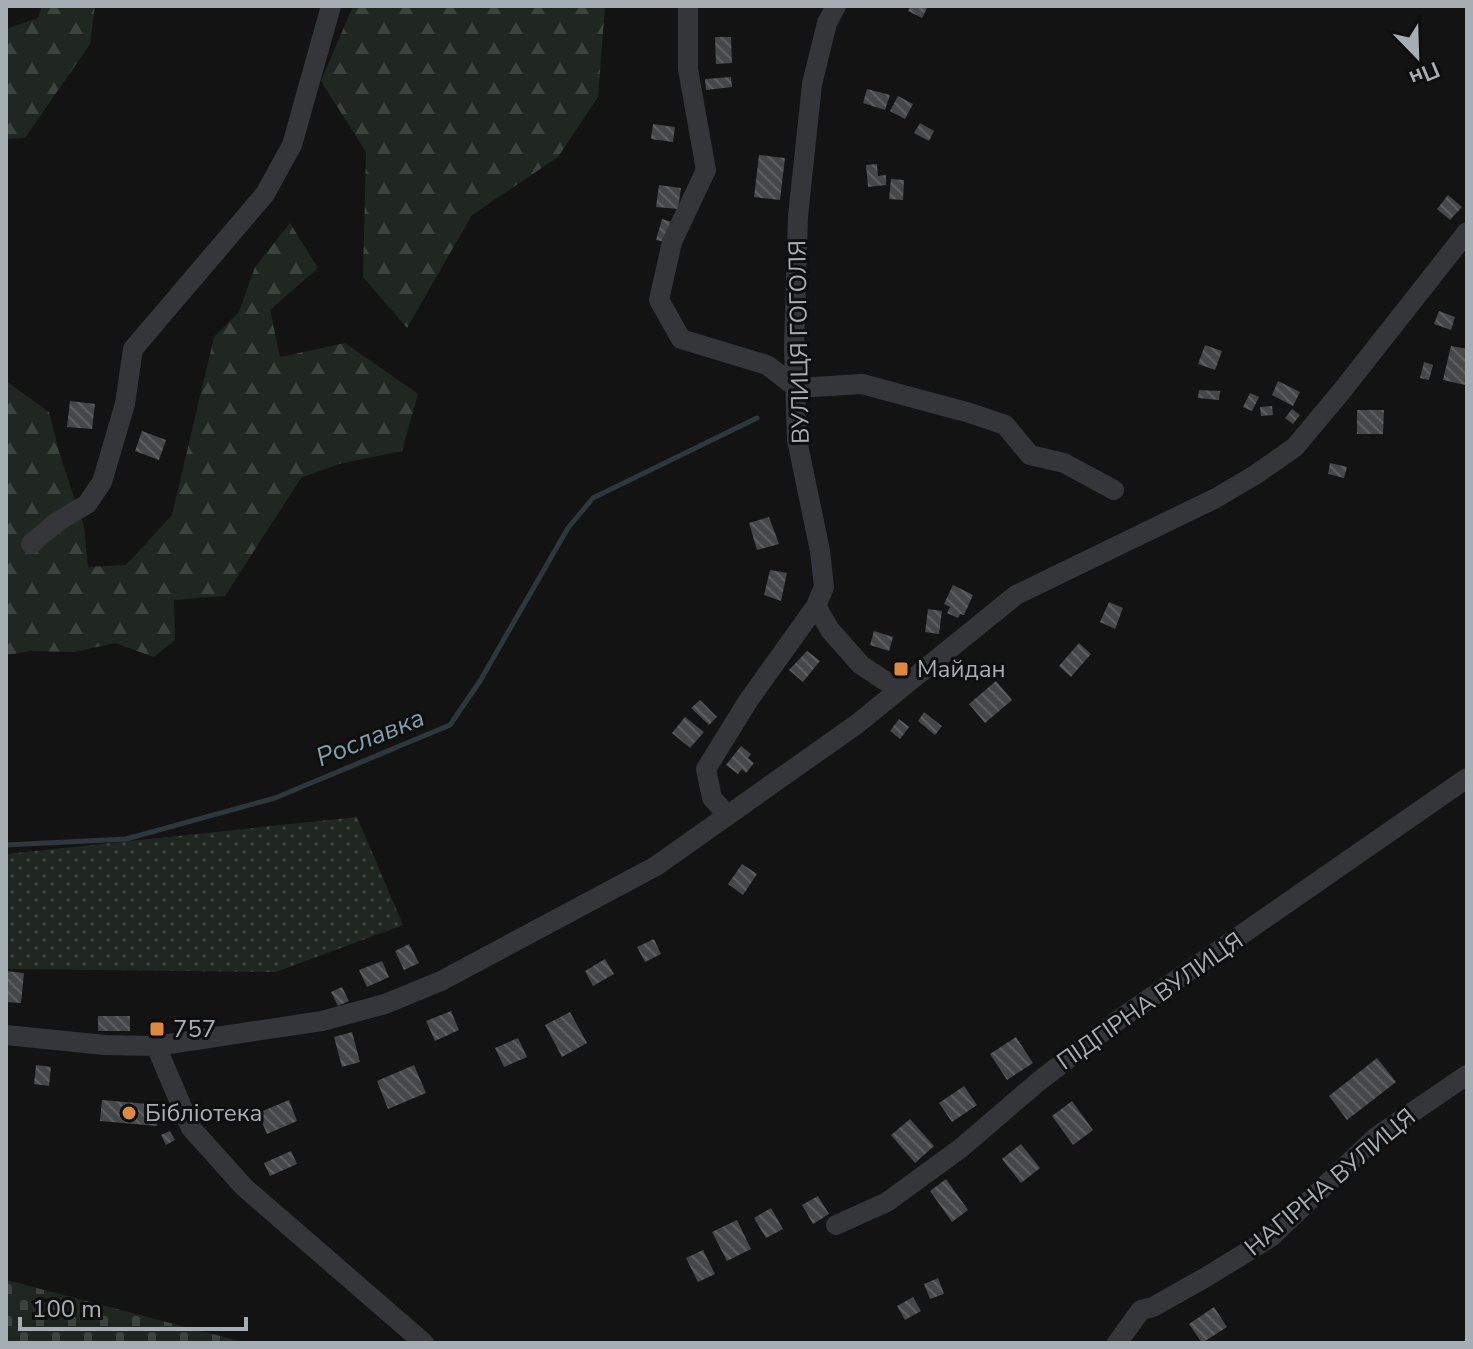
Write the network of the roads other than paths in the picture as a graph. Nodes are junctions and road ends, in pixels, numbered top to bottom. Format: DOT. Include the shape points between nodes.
graph roads {
  1 [pos="331,6"];
  2 [pos="688,6"];
  3 [pos="836,6"];
  4 [pos="1467,232"];
  5 [pos="797,388"];
  6 [pos="1114,490"];
  7 [pos="31,544"];
  8 [pos="816,606"];
  9 [pos="899,690"];
  10 [pos="1467,778"];
  11 [pos="727,815"];
  12 [pos="6,1035"];
  13 [pos="156,1046"];
  14 [pos="1467,1075"];
  15 [pos="836,1225"];
  16 [pos="424,1343"];
  17 [pos="1117,1343"];
  1 -- 7 [label="street" via="292,145 265,194 133,349 125,404 102,482 87,504"];
  2 -- 5 [label="street" via="688,69 706,170 672,242 659,300 681,339 767,365"];
  3 -- 5 [label="street, ВУЛИЦЯ ГОГОЛЯ" via="812,84 798,216"];
  4 -- 9 [label="street" via="1295,447 1216,498 1016,595"];
  5 -- 6 [label="street" via="862,384 970,413 1005,425 1030,455 1064,463"];
  5 -- 8 [label="street, ВУЛИЦЯ ГОГОЛЯ" via="797,440 824,587"];
  8 -- 9 [label="street" via="861,665"];
  8 -- 11 [label="street" via="706,769 712,798"];
  9 -- 11 [label="street"];
  10 -- 15 [label="street, ПІДГІРНА ВУЛИЦЯ" via="1117,1021 887,1202"];
  11 -- 13 [label="street" via="656,866 441,981 385,1004 322,1021"];
  12 -- 13 [label="street"];
  13 -- 16 [label="street" via="191,1128 244,1187"];
  14 -- 17 [label="street, НАГІРНА ВУЛИЦЯ" via="1376,1137 1271,1237 1141,1310"];
}
